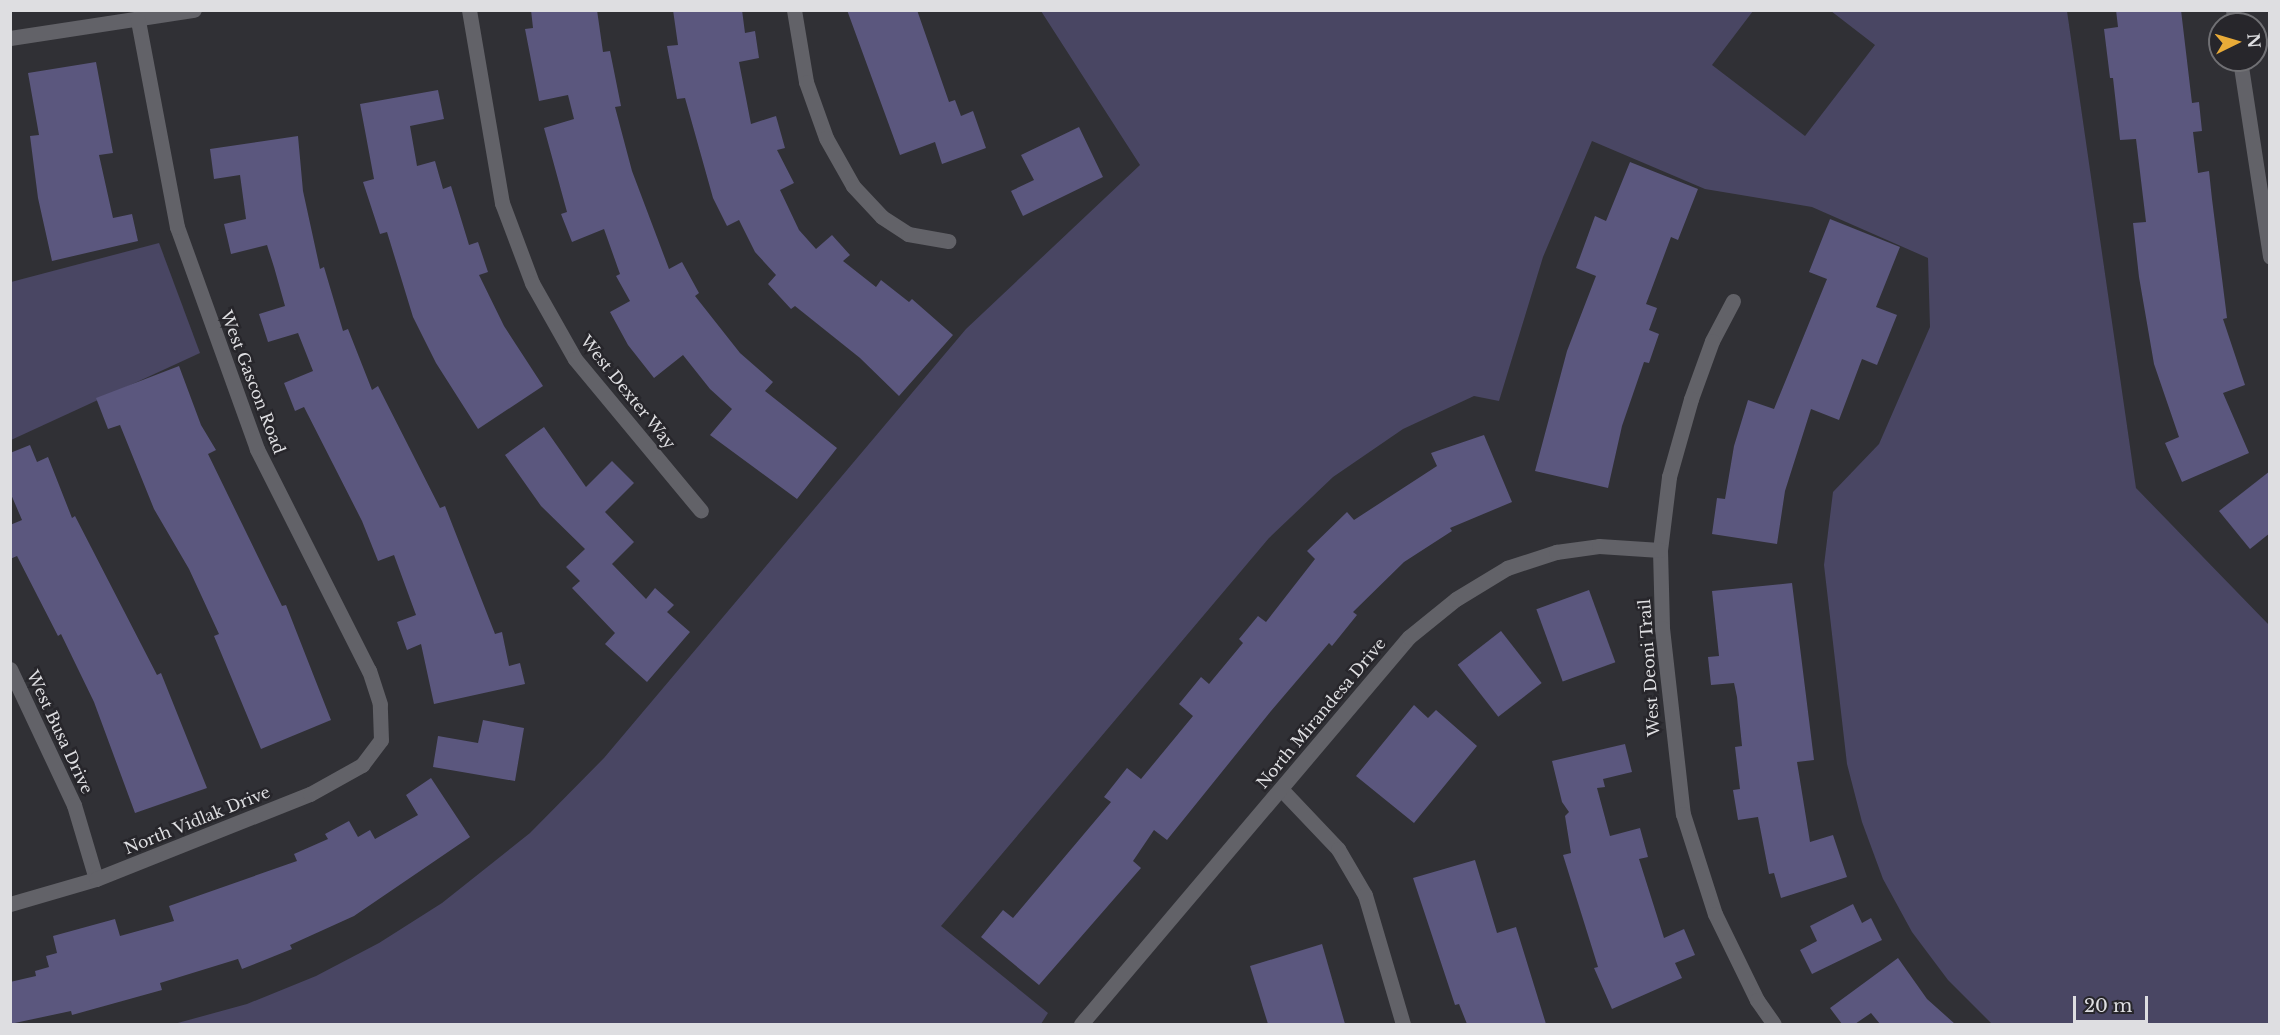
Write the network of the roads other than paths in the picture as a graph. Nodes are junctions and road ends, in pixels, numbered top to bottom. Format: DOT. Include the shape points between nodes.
graph roads {
  1 [pos="194,10"];
  2 [pos="469,10"];
  3 [pos="794,10"];
  4 [pos="138,20"];
  5 [pos="10,38"];
  6 [pos="2242,72"];
  7 [pos="948,241"];
  8 [pos="2270,257"];
  9 [pos="1733,301"];
  10 [pos="701,511"];
  11 [pos="1660,550"];
  12 [pos="10,669"];
  13 [pos="381,740"];
  14 [pos="1281,789"];
  15 [pos="96,879"];
  16 [pos="10,904"];
  17 [pos="1082,1024"];
  18 [pos="1403,1024"];
  19 [pos="1774,1024"];
  1 -- 4 [label="street"];
  2 -- 10 [label="street, West Dexter Way" via="502,203 532,283 575,359"];
  3 -- 7 [label="street" via="806,82 826,138 853,186 882,217 908,234"];
  4 -- 5 [label="street"];
  4 -- 13 [label="street, West Gascon Road" via="177,228 257,449 369,671 380,704"];
  6 -- 8 [label="street"];
  9 -- 11 [label="street, West Deoni Trail" via="1712,340 1691,399 1669,477"];
  11 -- 14 [label="street, North Mirandesa Drive" via="1599,546 1556,552 1507,568 1456,599 1409,637"];
  11 -- 19 [label="street, West Deoni Trail" via="1667,692 1683,814 1715,914 1757,1000"];
  12 -- 15 [label="street, West Busa Drive" via="74,805"];
  13 -- 15 [label="street, North Vidlak Drive" via="362,765 310,794"];
  14 -- 17 [label="street, North Mirandesa Drive"];
  14 -- 18 [label="street" via="1338,849 1365,896"];
  15 -- 16 [label="street, North Vidlak Drive"];
}
